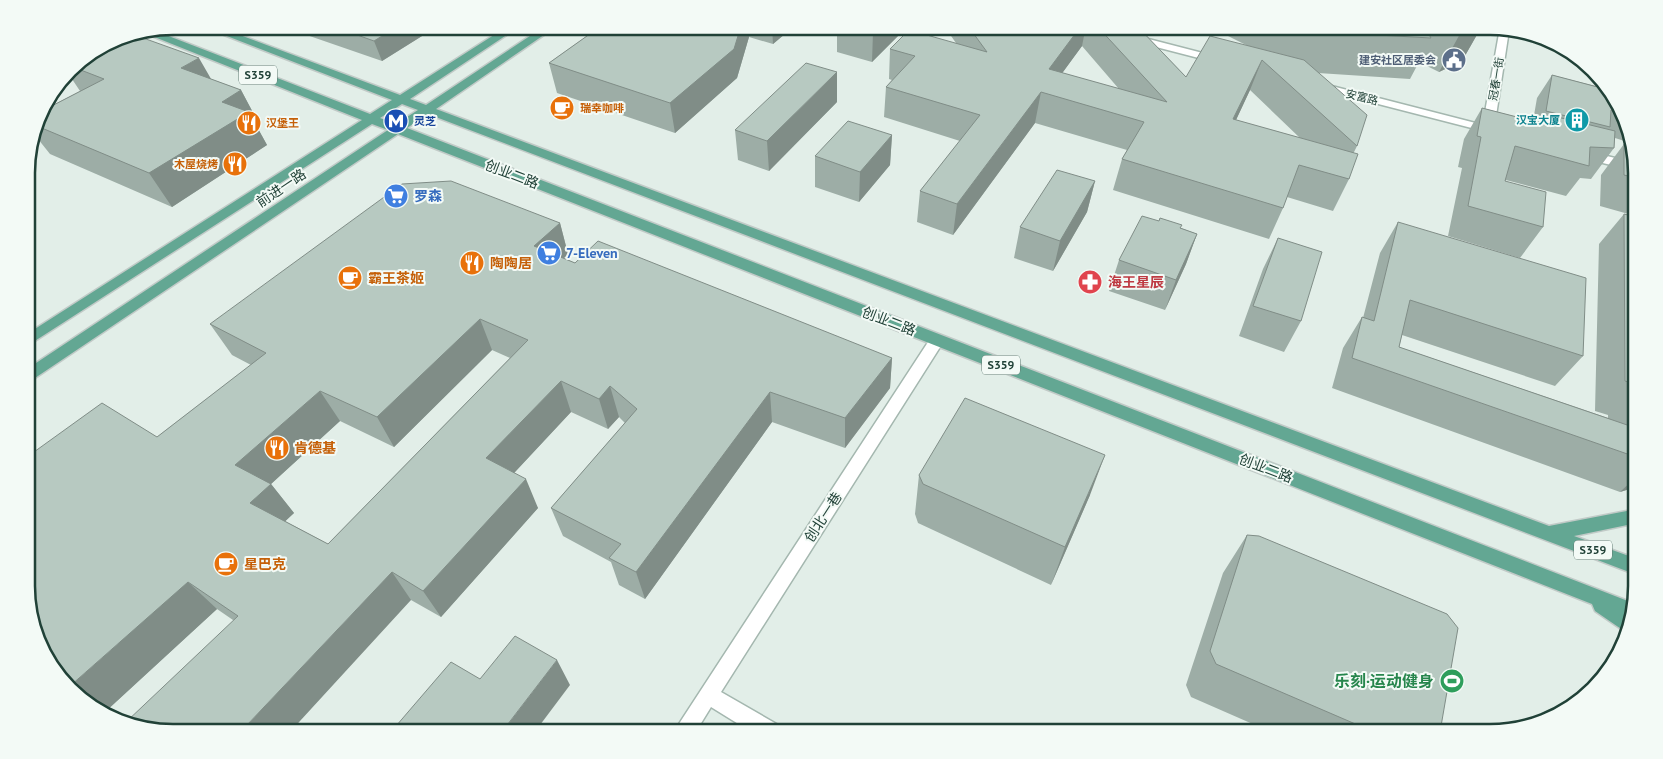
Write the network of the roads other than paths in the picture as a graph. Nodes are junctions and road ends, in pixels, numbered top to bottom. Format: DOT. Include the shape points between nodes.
graph roads {
  1 [pos="230,35"];
  2 [pos="501,35"];
  3 [pos="539,35"];
  4 [pos="157,36"];
  5 [pos="1126,36"];
  6 [pos="1503,36"];
  7 [pos="1232,63"];
  8 [pos="1308,83"];
  9 [pos="400,100"];
  10 [pos="427,110"];
  11 [pos="370,119"];
  12 [pos="398,129"];
  13 [pos="1488,129"];
  14 [pos="1507,134"];
  15 [pos="1571,151"];
  16 [pos="1628,165"];
  17 [pos="35,336"];
  18 [pos="937,340"];
  19 [pos="35,371"];
  20 [pos="1628,518"];
  21 [pos="1550,534"];
  22 [pos="1628,563"];
  23 [pos="1582,591"];
  24 [pos="1626,609"];
  25 [pos="1623,621"];
  26 [pos="708,695"];
  27 [pos="689,724"];
  28 [pos="757,724"];
  1 -- 9 [label="main road, S359"];
  2 -- 9 [label="main road, 前进一路"];
  3 -- 10 [label="main road, 前进一路"];
  4 -- 11 [label="main road, 创业二路 / S359"];
  5 -- 7 [label="street"];
  6 -- 13 [label="street, 冠春一街"];
  8 -- 13 [label="street, 安富路"];
  9 -- 10 [label="main road, S359"];
  9 -- 11 [label="main road, 前进一路"];
  10 -- 12 [label="main road, 前进一路"];
  10 -- 21 [label="main road, S359"];
  11 -- 12 [label="main road, 创业二路 / S359"];
  11 -- 17 [label="main road, 前进一路"];
  12 -- 18 [label="main road, 创业二路 / S359"];
  12 -- 19 [label="main road, 前进一路"];
  13 -- 14 [label="street, 安富路"];
  15 -- 16 [label="street"];
  18 -- 23 [label="main road, 创业二路 / S359"];
  18 -- 26 [label="street, 创北一巷"];
  20 -- 21 [label="main road"];
  21 -- 22 [label="main road, S359"];
  23 -- 24 [label="main road, 创业二路 / S359"];
  23 -- 25 [label="main road"];
  26 -- 27 [label="street, 创北一巷"];
  26 -- 28 [label="street"];
}
